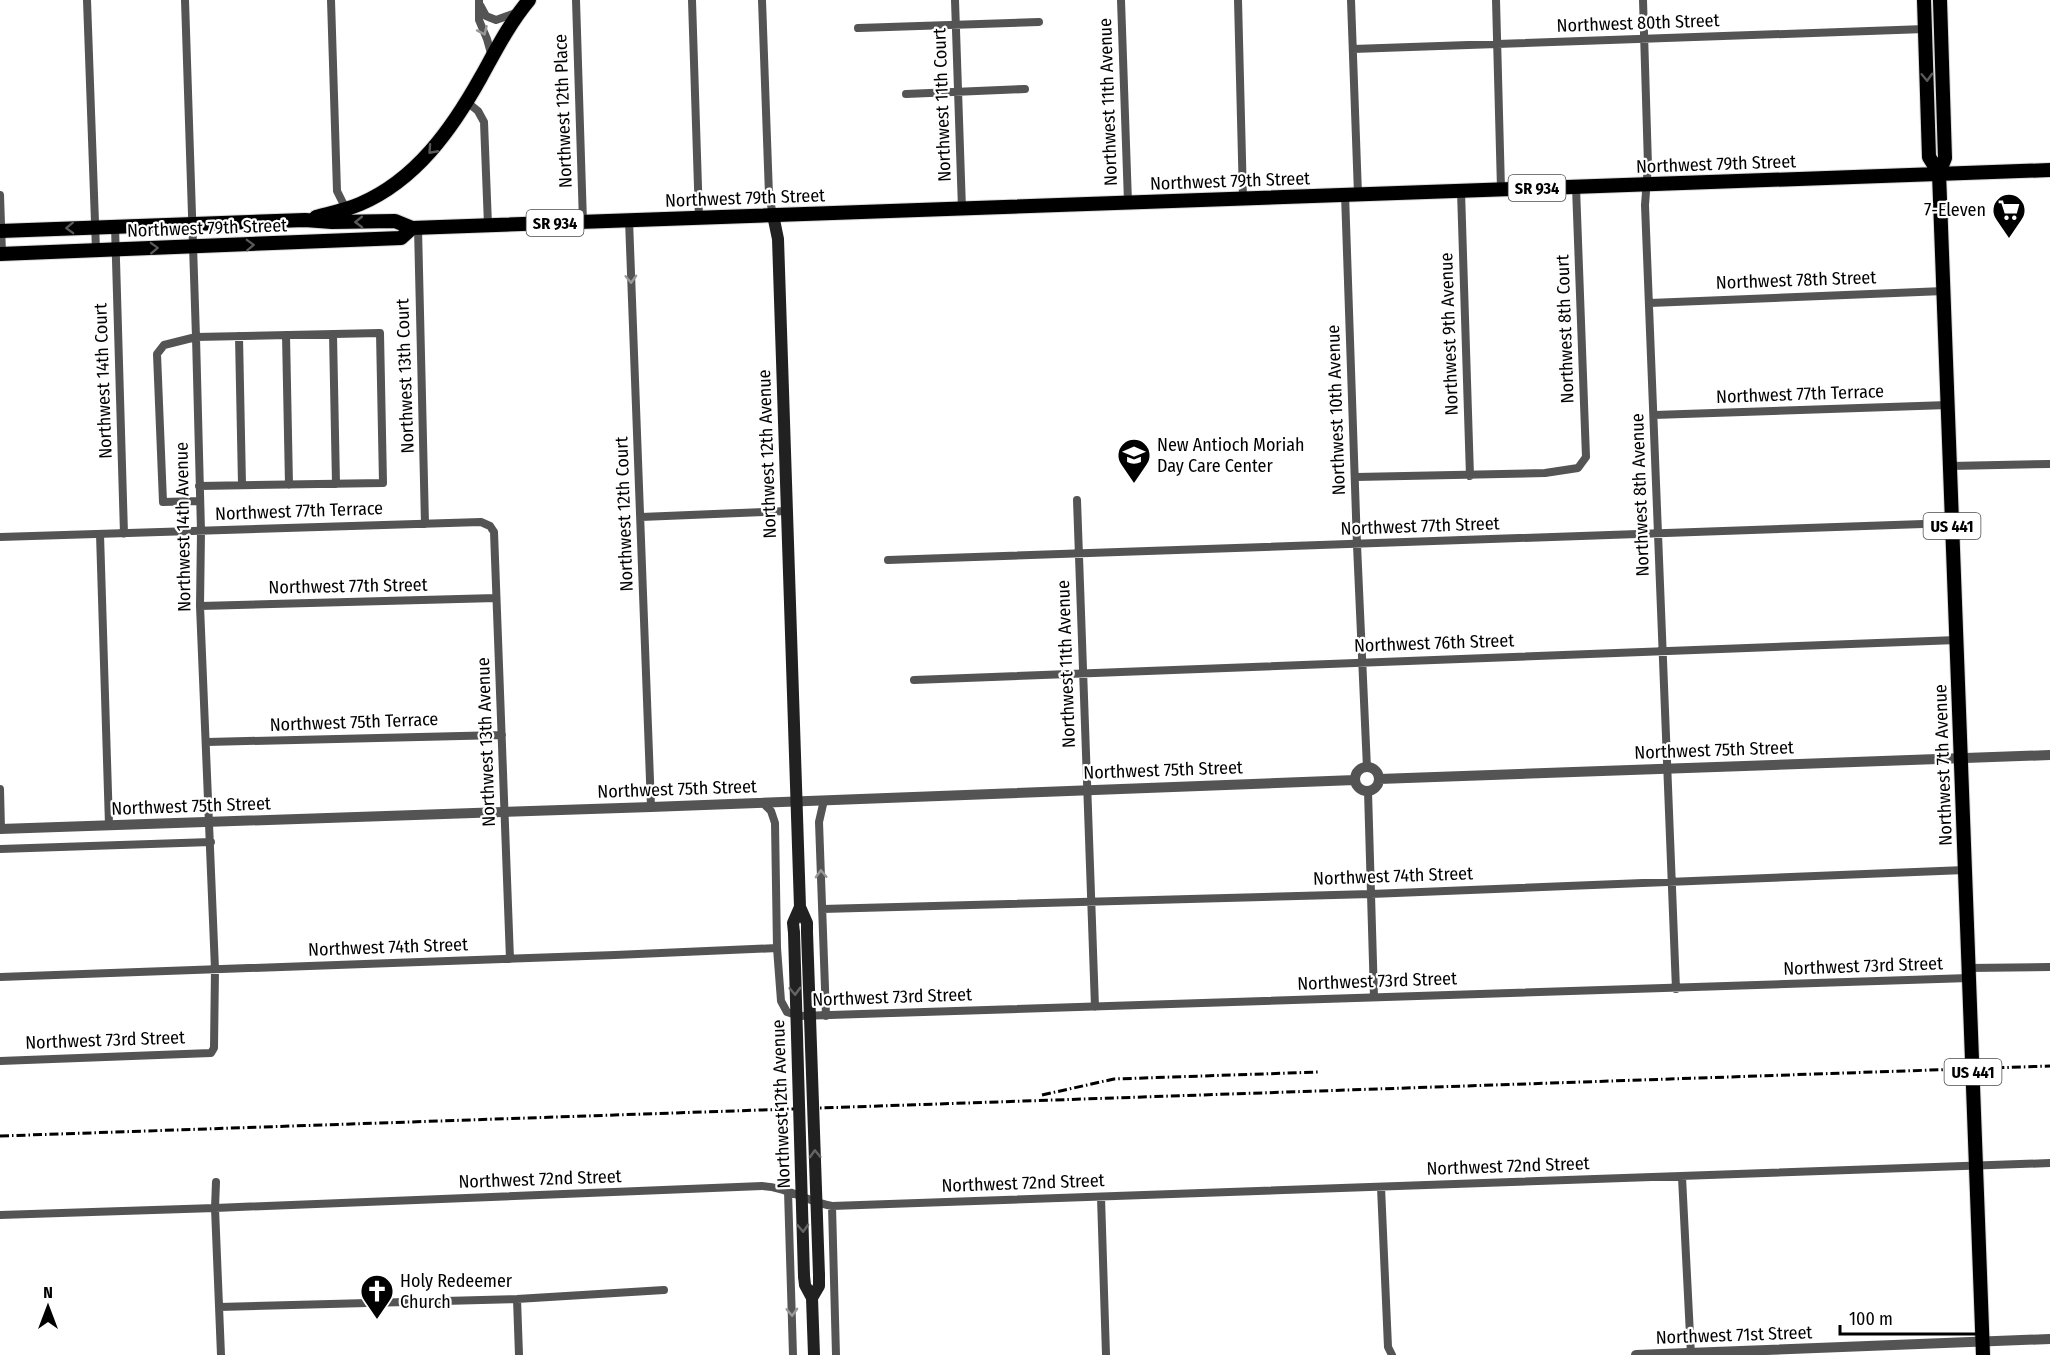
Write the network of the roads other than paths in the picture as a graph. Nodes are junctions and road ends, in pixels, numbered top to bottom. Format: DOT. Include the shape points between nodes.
graph roads {
  1 [pos="87,0"];
  2 [pos="185,0"];
  3 [pos="332,0"];
  4 [pos="576,0"];
  5 [pos="692,0"];
  6 [pos="762,0"];
  7 [pos="955,0"];
  8 [pos="1121,0"];
  9 [pos="1238,0"];
  10 [pos="1351,0"];
  11 [pos="1496,0"];
  12 [pos="1642,0"];
  13 [pos="1924,0"];
  14 [pos="1940,0"];
  15 [pos="479,3"];
  16 [pos="525,6"];
  17 [pos="1039,22"];
  18 [pos="956,25"];
  19 [pos="858,28"];
  20 [pos="1925,29"];
  21 [pos="1644,39"];
  22 [pos="1497,44"];
  23 [pos="1353,49"];
  24 [pos="492,57"];
  25 [pos="1025,89"];
  26 [pos="957,92"];
  27 [pos="906,94"];
  28 [pos="466,102"];
  29 [pos="2050,170"];
  30 [pos="1940,173"];
  31 [pos="1647,184"];
  32 [pos="1576,187"];
  33 [pos="1501,189"];
  34 [pos="1461,190"];
  35 [pos="1352,194"];
  36 [pos="0,195"];
  37 [pos="1243,198"];
  38 [pos="1128,202"];
  39 [pos="346,209"];
  40 [pos="962,209"];
  41 [pos="773,215"];
  42 [pos="699,218"];
  43 [pos="305,220"];
  44 [pos="629,220"];
  45 [pos="583,222"];
  46 [pos="191,224"];
  47 [pos="488,225"];
  48 [pos="115,226"];
  49 [pos="95,227"];
  50 [pos="415,228"];
  51 [pos="1,230"];
  52 [pos="192,247"];
  53 [pos="116,249"];
  54 [pos="96,250"];
  55 [pos="1,254"];
  56 [pos="1944,291"];
  57 [pos="1650,303"];
  58 [pos="333,334"];
  59 [pos="286,335"];
  60 [pos="196,336"];
  61 [pos="240,336"];
  62 [pos="1948,405"];
  63 [pos="1654,415"];
  64 [pos="2050,464"];
  65 [pos="1950,466"];
  66 [pos="1470,476"];
  67 [pos="1356,477"];
  68 [pos="289,484"];
  69 [pos="336,484"];
  70 [pos="199,486"];
  71 [pos="242,486"];
  72 [pos="1077,500"];
  73 [pos="200,501"];
  74 [pos="787,511"];
  75 [pos="641,517"];
  76 [pos="1952,523"];
  77 [pos="425,524"];
  78 [pos="490,526"];
  79 [pos="201,531"];
  80 [pos="100,534"];
  81 [pos="124,534"];
  82 [pos="1658,534"];
  83 [pos="0,537"];
  84 [pos="1357,545"];
  85 [pos="1078,555"];
  86 [pos="888,560"];
  87 [pos="496,598"];
  88 [pos="200,606"];
  89 [pos="1957,640"];
  90 [pos="1663,651"];
  91 [pos="1363,662"];
  92 [pos="1083,672"];
  93 [pos="914,680"];
  94 [pos="502,735"];
  95 [pos="207,742"];
  96 [pos="2050,755"];
  97 [pos="1961,757"];
  98 [pos="1367,768"];
  99 [pos="1667,768"];
  100 [pos="1379,779"];
  101 [pos="1355,780"];
  102 [pos="0,789"];
  103 [pos="1087,789"];
  104 [pos="1368,791"];
  105 [pos="824,800"];
  106 [pos="796,801"];
  107 [pos="762,802"];
  108 [pos="651,807"];
  109 [pos="505,811"];
  110 [pos="210,822"];
  111 [pos="109,825"];
  112 [pos="1,829"];
  113 [pos="211,842"];
  114 [pos="0,849"];
  115 [pos="1965,870"];
  116 [pos="1671,881"];
  117 [pos="1371,894"];
  118 [pos="1091,901"];
  119 [pos="800,908"];
  120 [pos="822,909"];
  121 [pos="777,948"];
  122 [pos="510,959"];
  123 [pos="2050,967"];
  124 [pos="214,969"];
  125 [pos="1969,973"];
  126 [pos="0,977"];
  127 [pos="1676,989"];
  128 [pos="1374,997"];
  129 [pos="1095,1007"];
  130 [pos="787,1012"];
  131 [pos="826,1016"];
  132 [pos="211,1053"];
  133 [pos="0,1061"];
  134 [pos="2050,1164"];
  135 [pos="1976,1166"];
  136 [pos="1682,1177"];
  137 [pos="216,1182"];
  138 [pos="1381,1187"];
  139 [pos="788,1191"];
  140 [pos="1101,1197"];
  141 [pos="832,1206"];
  142 [pos="215,1208"];
  143 [pos="0,1215"];
  144 [pos="664,1290"];
  145 [pos="813,1298"];
  146 [pos="517,1299"];
  147 [pos="219,1307"];
  148 [pos="2050,1339"];
  149 [pos="1983,1348"];
  150 [pos="1691,1354"];
  151 [pos="221,1355"];
  152 [pos="519,1355"];
  153 [pos="793,1355"];
  154 [pos="814,1355"];
  155 [pos="836,1355"];
  156 [pos="1106,1355"];
  157 [pos="1392,1355"];
  158 [pos="1636,1355"];
  1 -- 49 [label="street"];
  2 -- 46 [label="street, Northwest 14th Avenue"];
  3 -- 39 [label="street" via="337,191"];
  4 -- 45 [label="street, Northwest 12th Place"];
  5 -- 42 [label="street"];
  6 -- 41 [label="street, Northwest 12th Avenue"];
  7 -- 18 [label="street, Northwest 11th Court"];
  8 -- 38 [label="street, Northwest 11th Avenue"];
  9 -- 37 [label="street"];
  10 -- 23 [label="street, Northwest 10th Avenue"];
  11 -- 22 [label="street"];
  12 -- 21 [label="street, Northwest 8th Avenue"];
  13 -- 20 [label="main road, Northwest 7th Avenue / US 441"];
  14 -- 30 [label="main road, Northwest 7th Avenue / US 441" via="1945,158"];
  15 -- 16 [label="street" via="486,16 496,20"];
  15 -- 24 [label="street, one-way" via="479,20"];
  16 -- 24 [label="main road"];
  17 -- 18 [label="street"];
  18 -- 19 [label="street"];
  18 -- 26 [label="street, Northwest 11th Court"];
  20 -- 21 [label="street, Northwest 80th Street"];
  20 -- 30 [label="main road, Northwest 7th Avenue / US 441, one-way" via="1929,157"];
  21 -- 22 [label="street, Northwest 80th Street"];
  21 -- 31 [label="street, Northwest 8th Avenue"];
  22 -- 23 [label="street, Northwest 80th Street"];
  22 -- 33 [label="street"];
  23 -- 35 [label="street, Northwest 10th Avenue"];
  24 -- 28 [label="main road"];
  25 -- 26 [label="street"];
  26 -- 27 [label="street"];
  26 -- 40 [label="street, Northwest 11th Court"];
  28 -- 39 [label="main road, one-way" via="441,140 416,166 388,188"];
  28 -- 47 [label="street" via="484,122"];
  29 -- 30 [label="main road, Northwest 79th Street / SR 934"];
  30 -- 31 [label="main road, Northwest 79th Street / SR 934"];
  30 -- 56 [label="main road, Northwest 7th Avenue / US 441"];
  31 -- 32 [label="main road, Northwest 79th Street / SR 934"];
  31 -- 57 [label="street, Northwest 8th Avenue"];
  32 -- 33 [label="main road, Northwest 79th Street / SR 934"];
  32 -- 66 [label="street, Northwest 8th Court" via="1586,457 1578,468"];
  33 -- 34 [label="main road, Northwest 79th Street / SR 934"];
  34 -- 35 [label="main road, Northwest 79th Street / SR 934"];
  34 -- 66 [label="street, Northwest 9th Avenue"];
  35 -- 37 [label="main road, Northwest 79th Street / SR 934"];
  35 -- 67 [label="street, Northwest 10th Avenue"];
  36 -- 51 [label="street"];
  37 -- 38 [label="main road, Northwest 79th Street / SR 934"];
  38 -- 40 [label="main road, Northwest 79th Street / SR 934"];
  39 -- 43 [label="main road"];
  40 -- 41 [label="main road, Northwest 79th Street / SR 934"];
  41 -- 42 [label="main road, Northwest 79th Street / SR 934"];
  41 -- 74 [label="main road, Northwest 12th Avenue" via="778,239"];
  42 -- 44 [label="main road, Northwest 79th Street / SR 934"];
  43 -- 46 [label="main road, Northwest 79th Street"];
  50 -- 43 [label="main road, Northwest 79th Street, one-way" via="395,221"];
  44 -- 45 [label="main road, Northwest 79th Street / SR 934"];
  44 -- 75 [label="street, Northwest 12th Court, one-way"];
  45 -- 47 [label="main road, Northwest 79th Street / SR 934"];
  46 -- 48 [label="main road, Northwest 79th Street"];
  46 -- 52 [label="street, Northwest 14th Avenue"];
  47 -- 50 [label="main road, Northwest 79th Street / SR 934"];
  48 -- 49 [label="main road, Northwest 79th Street"];
  48 -- 53 [label="street, Northwest 14th Court"];
  49 -- 51 [label="main road, Northwest 79th Street, one-way"];
  49 -- 54 [label="street"];
  52 -- 50 [label="main road, Northwest 79th Street / SR 934, one-way" via="400,238"];
  50 -- 77 [label="street, Northwest 13th Court"];
  51 -- 55 [label="street"];
  53 -- 52 [label="main road, Northwest 79th Street / SR 934, one-way"];
  52 -- 60 [label="street, Northwest 14th Avenue"];
  53 -- 54 [label="main road, Northwest 79th Street / SR 934"];
  53 -- 81 [label="street, Northwest 14th Court"];
  54 -- 55 [label="main road, Northwest 79th Street / SR 934"];
  56 -- 57 [label="street, Northwest 78th Street"];
  56 -- 62 [label="main road, Northwest 7th Avenue / US 441"];
  57 -- 63 [label="street, Northwest 8th Avenue"];
  58 -- 59 [label="street"];
  58 -- 69 [label="street"];
  58 -- 69 [label="street" via="380,333 383,483"];
  59 -- 61 [label="street"];
  59 -- 68 [label="street"];
  60 -- 61 [label="street"];
  60 -- 70 [label="street, Northwest 14th Avenue"];
  60 -- 73 [label="street" via="164,345 157,354 163,502"];
  61 -- 71 [label="street"];
  62 -- 63 [label="street, Northwest 77th Terrace"];
  62 -- 65 [label="main road, Northwest 7th Avenue / US 441"];
  63 -- 82 [label="street, Northwest 8th Avenue"];
  64 -- 65 [label="street"];
  65 -- 76 [label="main road, Northwest 7th Avenue / US 441"];
  66 -- 67 [label="street"];
  67 -- 84 [label="street, Northwest 10th Avenue"];
  68 -- 69 [label="street"];
  68 -- 71 [label="street"];
  70 -- 71 [label="street"];
  70 -- 73 [label="street, Northwest 14th Avenue"];
  72 -- 85 [label="street, Northwest 11th Avenue"];
  73 -- 79 [label="street, Northwest 14th Avenue"];
  74 -- 75 [label="street"];
  74 -- 106 [label="main road, Northwest 12th Avenue"];
  75 -- 108 [label="street, Northwest 12th Court"];
  76 -- 82 [label="street, Northwest 77th Street"];
  76 -- 89 [label="main road, Northwest 7th Avenue / US 441"];
  77 -- 78 [label="street, Northwest 77th Terrace" via="481,522"];
  77 -- 79 [label="street, Northwest 77th Terrace"];
  78 -- 87 [label="street, Northwest 13th Avenue" via="494,532"];
  79 -- 81 [label="street, Northwest 77th Terrace"];
  79 -- 88 [label="street, Northwest 14th Avenue"];
  80 -- 81 [label="street, Northwest 77th Terrace"];
  80 -- 83 [label="street, Northwest 77th Terrace"];
  80 -- 111 [label="street"];
  82 -- 84 [label="street, Northwest 77th Street"];
  82 -- 90 [label="street, Northwest 8th Avenue"];
  84 -- 85 [label="street, Northwest 77th Street"];
  84 -- 91 [label="street, Northwest 10th Avenue"];
  85 -- 86 [label="street, Northwest 77th Street"];
  85 -- 92 [label="street, Northwest 11th Avenue"];
  87 -- 88 [label="street, Northwest 77th Street"];
  87 -- 94 [label="street, Northwest 13th Avenue"];
  88 -- 95 [label="street, Northwest 14th Avenue"];
  89 -- 90 [label="street, Northwest 76th Street"];
  89 -- 97 [label="main road, Northwest 7th Avenue / US 441"];
  90 -- 91 [label="street, Northwest 76th Street"];
  90 -- 99 [label="street, Northwest 8th Avenue"];
  91 -- 92 [label="street, Northwest 76th Street"];
  91 -- 98 [label="street, Northwest 10th Avenue"];
  92 -- 93 [label="street, Northwest 76th Street"];
  92 -- 103 [label="street, Northwest 11th Avenue"];
  94 -- 95 [label="street, Northwest 75th Terrace"];
  94 -- 109 [label="street, Northwest 13th Avenue"];
  95 -- 110 [label="street, Northwest 14th Avenue"];
  96 -- 97 [label="street, Northwest 75th Street"];
  97 -- 99 [label="street, Northwest 75th Street"];
  97 -- 115 [label="main road, Northwest 7th Avenue / US 441"];
  98 -- 100 [label="street" via="1374,770"];
  98 -- 101 [label="street" via="1360,770"];
  99 -- 100 [label="street, Northwest 75th Street"];
  99 -- 116 [label="street, Northwest 8th Avenue"];
  100 -- 104 [label="street" via="1376,787"];
  101 -- 103 [label="street, Northwest 75th Street"];
  101 -- 104 [label="street" via="1359,788"];
  102 -- 112 [label="street"];
  103 -- 105 [label="street, Northwest 75th Street"];
  103 -- 118 [label="street, Northwest 11th Avenue"];
  104 -- 117 [label="street"];
  105 -- 106 [label="street, Northwest 75th Street"];
  120 -- 105 [label="street, one-way" via="819,822"];
  106 -- 107 [label="street, Northwest 75th Street"];
  106 -- 119 [label="main road, Northwest 12th Avenue"];
  107 -- 108 [label="street, Northwest 75th Street"];
  107 -- 121 [label="street, Northwest 12th Avenue" via="775,823"];
  108 -- 109 [label="street, Northwest 75th Street"];
  109 -- 110 [label="street, Northwest 75th Street"];
  109 -- 122 [label="street, Northwest 13th Avenue"];
  110 -- 111 [label="street, Northwest 75th Street"];
  110 -- 113 [label="street, Northwest 14th Avenue"];
  111 -- 112 [label="street, Northwest 75th Street"];
  113 -- 114 [label="street"];
  113 -- 124 [label="street, Northwest 14th Avenue"];
  115 -- 116 [label="street, Northwest 74th Street"];
  115 -- 125 [label="main road, Northwest 7th Avenue / US 441"];
  116 -- 117 [label="street, Northwest 74th Street"];
  116 -- 127 [label="street, Northwest 8th Avenue"];
  117 -- 118 [label="street, Northwest 74th Street"];
  117 -- 128 [label="street"];
  118 -- 120 [label="street, Northwest 74th Street"];
  118 -- 129 [label="street, Northwest 11th Avenue"];
  145 -- 119 [label="main road, Northwest 12th Avenue, one-way, bridge" via="819,1275 807,923"];
  119 -- 145 [label="main road, Northwest 12th Avenue, one-way, bridge" via="793,923 804,1276"];
  120 -- 131 [label="street"];
  121 -- 122 [label="street, Northwest 74th Street"];
  121 -- 130 [label="street, Northwest 12th Avenue" via="781,1001"];
  122 -- 124 [label="street, Northwest 74th Street"];
  123 -- 125 [label="street, Northwest 73rd Street"];
  124 -- 126 [label="street, Northwest 74th Street"];
  124 -- 132 [label="street, Northwest 14th Avenue"];
  125 -- 127 [label="street, Northwest 73rd Street"];
  125 -- 135 [label="main road, Northwest 7th Avenue / US 441"];
  127 -- 128 [label="street, Northwest 73rd Street"];
  128 -- 129 [label="street, Northwest 73rd Street"];
  129 -- 131 [label="street, Northwest 73rd Street"];
  130 -- 131 [label="street, Northwest 73rd Street" via="799,1017"];
  132 -- 133 [label="street, Northwest 73rd Street"];
  134 -- 135 [label="street, Northwest 72nd Street"];
  135 -- 136 [label="street, Northwest 72nd Street"];
  135 -- 149 [label="main road, Northwest 7th Avenue / US 441"];
  136 -- 138 [label="street, Northwest 72nd Street"];
  136 -- 150 [label="street"];
  137 -- 142 [label="street"];
  138 -- 140 [label="street, Northwest 72nd Street"];
  138 -- 157 [label="street" via="1388,1347"];
  139 -- 141 [label="street, Northwest 72nd Street"];
  139 -- 142 [label="street, Northwest 72nd Street" via="762,1186"];
  139 -- 153 [label="street, Northwest 12th Avenue, one-way"];
  140 -- 141 [label="street, Northwest 72nd Street"];
  140 -- 156 [label="street"];
  141 -- 155 [label="street"];
  142 -- 143 [label="street, Northwest 72nd Street"];
  142 -- 147 [label="street"];
  144 -- 146 [label="street"];
  145 -- 154 [label="main road, Northwest 12th Avenue"];
  146 -- 147 [label="street"];
  146 -- 152 [label="street"];
  147 -- 151 [label="street"];
  148 -- 149 [label="street, Northwest 71st Street"];
  149 -- 150 [label="street, Northwest 71st Street"];
  150 -- 158 [label="street, Northwest 71st Street"];
}
